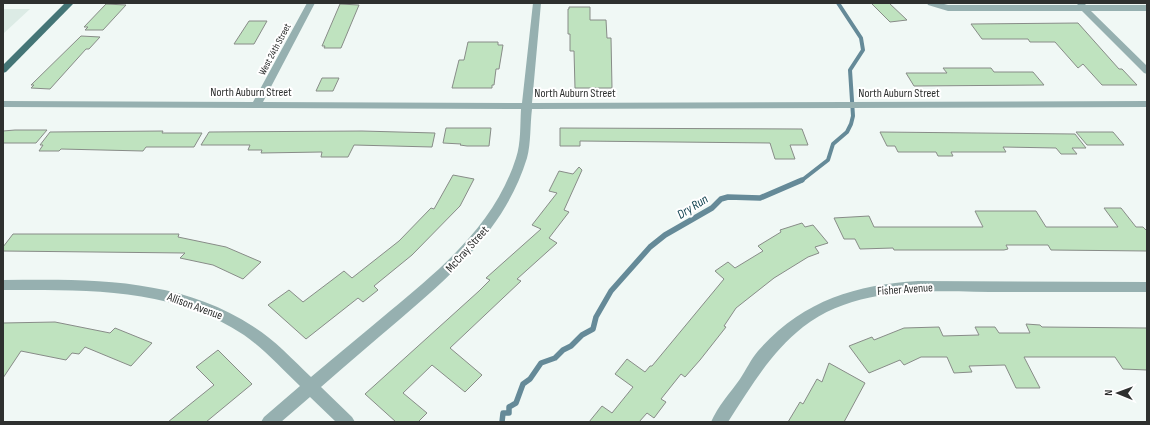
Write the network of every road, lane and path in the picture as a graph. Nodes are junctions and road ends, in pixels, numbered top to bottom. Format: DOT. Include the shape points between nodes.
graph roads {
  1 [pos="70,3"];
  2 [pos="311,3"];
  3 [pos="537,3"];
  4 [pos="934,4"];
  5 [pos="1081,5"];
  6 [pos="1147,8"];
  7 [pos="3,70"];
  8 [pos="1147,71"];
  9 [pos="3,104"];
  10 [pos="257,104"];
  11 [pos="1147,104"];
  12 [pos="527,106"];
  13 [pos="3,285"];
  14 [pos="1147,287"];
  15 [pos="311,387"];
  16 [pos="269,422"];
  17 [pos="347,422"];
  18 [pos="719,422"];
  1 -- 7 [label="main road"];
  2 -- 10 [label="street, West 24th Street"];
  3 -- 12 [label="street, McCray Street"];
  4 -- 5 [label="street" via="948,8"];
  5 -- 6 [label="street"];
  5 -- 8 [label="street"];
  9 -- 10 [label="street, North Auburn Street"];
  10 -- 12 [label="street, North Auburn Street"];
  11 -- 12 [label="street, North Auburn Street"];
  12 -- 15 [label="street, McCray Street" via="522,156 516,175 502,206 488,226 444,274"];
  13 -- 15 [label="street, Allison Avenue" via="113,286 157,292 192,302 213,310 249,331"];
  14 -- 18 [label="street, Fisher Avenue" via="918,286 885,288 848,297 820,308 779,338 764,355"];
  15 -- 16 [label="street, McCray Street"];
  15 -- 17 [label="street, Allison Avenue"];
}
